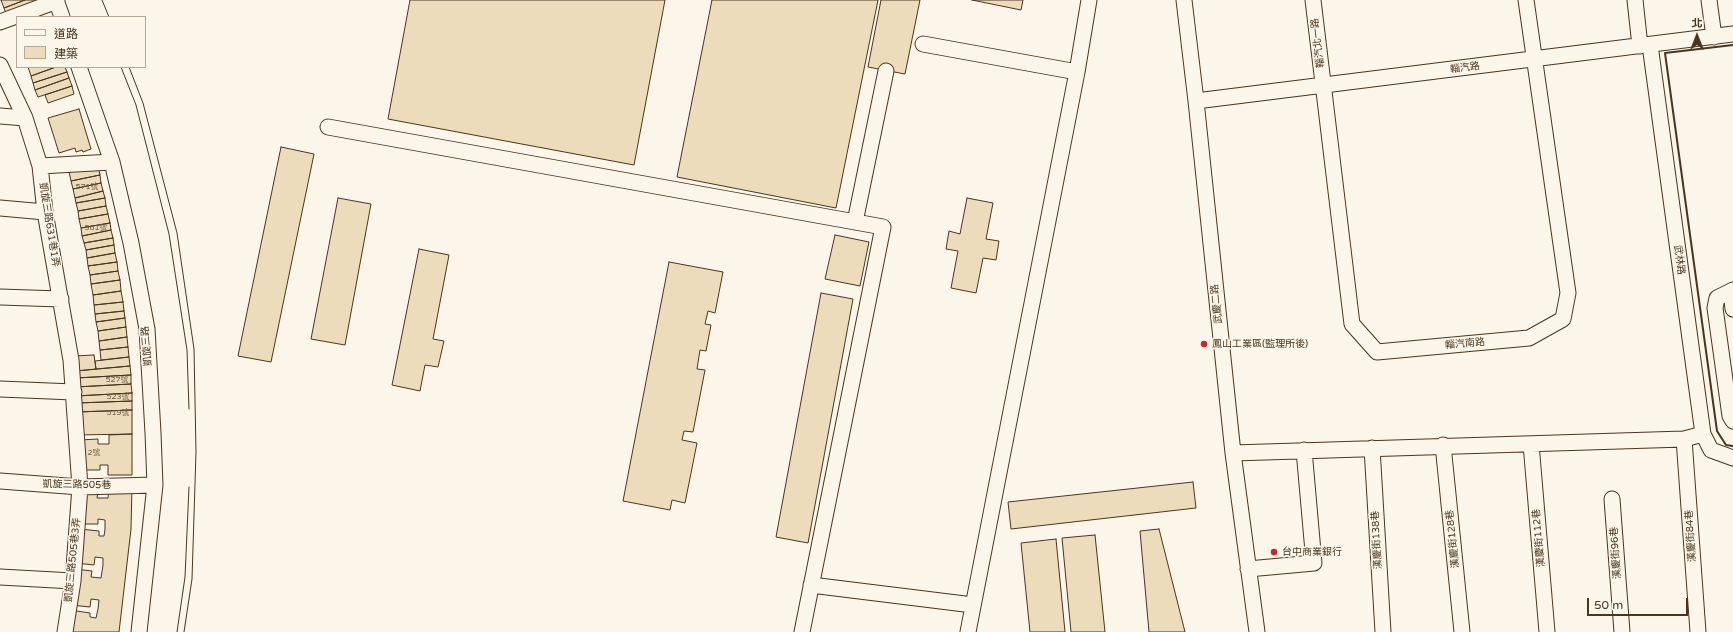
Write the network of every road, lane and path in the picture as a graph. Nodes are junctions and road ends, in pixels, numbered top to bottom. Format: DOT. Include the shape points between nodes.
graph roads {
  1 [pos="1089,0"];
  2 [pos="1184,0"];
  3 [pos="1313,0"];
  4 [pos="1526,0"];
  5 [pos="1634,0"];
  6 [pos="1709,0"];
  7 [pos="56,1"];
  8 [pos="62,16"];
  9 [pos="0,22"];
  10 [pos="1733,34"];
  11 [pos="1714,37"];
  12 [pos="923,44"];
  13 [pos="1645,45"];
  14 [pos="1534,59"];
  15 [pos="0,65"];
  16 [pos="79,68"];
  17 [pos="886,71"];
  18 [pos="1077,72"];
  19 [pos="1323,86"];
  20 [pos="1196,100"];
  21 [pos="0,116"];
  22 [pos="25,118"];
  23 [pos="328,127"];
  24 [pos="112,162"];
  25 [pos="40,166"];
  26 [pos="0,208"];
  27 [pos="45,212"];
  28 [pos="855,222"];
  29 [pos="1732,290"];
  30 [pos="0,297"];
  31 [pos="61,299"];
  32 [pos="1733,309"];
  33 [pos="0,388"];
  34 [pos="74,392"];
  35 [pos="1733,421"];
  36 [pos="1703,434"];
  37 [pos="1684,439"];
  38 [pos="1530,444"];
  39 [pos="1443,445"];
  40 [pos="1372,448"];
  41 [pos="1304,450"];
  42 [pos="1233,452"];
  43 [pos="1733,458"];
  44 [pos="0,481"];
  45 [pos="155,485"];
  46 [pos="80,487"];
  47 [pos="1612,499"];
  48 [pos="1248,569"];
  49 [pos="0,577"];
  50 [pos="73,581"];
  51 [pos="811,585"];
  52 [pos="973,605"];
  53 [pos="65,632"];
  54 [pos="139,632"];
  55 [pos="802,632"];
  56 [pos="968,632"];
  57 [pos="1257,632"];
  58 [pos="1382,632"];
  59 [pos="1462,632"];
  60 [pos="1547,632"];
  61 [pos="1622,632"];
  62 [pos="1698,632"];
  1 -- 18 [label="street"];
  2 -- 20 [label="street, 武慶二路"];
  3 -- 19 [label="street, 輜汽北一路"];
  4 -- 14 [label="street"];
  5 -- 13 [label="street, 武林路"];
  6 -- 11 [label="street"];
  7 -- 8 [label="street"];
  7 -- 9 [label="street"];
  10 -- 11 [label="street, 輜汽路"];
  11 -- 13 [label="street, 輜汽路"];
  12 -- 18 [label="street"];
  13 -- 14 [label="street, 輜汽路"];
  13 -- 36 [label="street, 武林路"];
  14 -- 19 [label="street, 輜汽路"];
  14 -- 19 [label="street, 輜汽南路" via="1568,293 1563,319 1530,338 1377,352 1352,324"];
  15 -- 22 [label="street, 凱旋三路631巷1弄"];
  16 -- 24 [label="street, 凱旋三路"];
  17 -- 28 [label="street"];
  18 -- 52 [label="street"];
  19 -- 20 [label="street, 輜汽路"];
  20 -- 42 [label="street, 武慶二路"];
  21 -- 22 [label="street"];
  22 -- 25 [label="street, 凱旋三路631巷1弄"];
  23 -- 28 [label="street"];
  24 -- 25 [label="street"];
  24 -- 45 [label="street, 凱旋三路" via="147,329"];
  25 -- 27 [label="street, 凱旋三路631巷1弄"];
  26 -- 27 [label="street"];
  27 -- 31 [label="street, 凱旋三路631巷1弄"];
  28 -- 51 [label="street" via="882,227"];
  29 -- 32 [label="street"];
  29 -- 35 [label="street" via="1716,298 1715,308 1730,416"];
  30 -- 31 [label="street"];
  31 -- 34 [label="street, 凱旋三路631巷1弄"];
  33 -- 34 [label="street"];
  34 -- 46 [label="street, 凱旋三路505巷3弄"];
  36 -- 37 [label="street"];
  36 -- 43 [label="street, 武林路" via="1711,450"];
  37 -- 38 [label="street"];
  37 -- 62 [label="street, 漢慶街84巷"];
  38 -- 39 [label="street"];
  38 -- 60 [label="street, 漢慶街112巷"];
  39 -- 40 [label="street"];
  39 -- 59 [label="street, 漢慶街128巷"];
  40 -- 41 [label="street"];
  40 -- 58 [label="street, 漢慶街138巷"];
  41 -- 42 [label="street"];
  41 -- 48 [label="street" via="1314,563"];
  42 -- 48 [label="street, 武慶二路"];
  44 -- 46 [label="street, 凱旋三路505巷"];
  45 -- 46 [label="street, 凱旋三路505巷"];
  45 -- 54 [label="street, 凱旋三路"];
  46 -- 50 [label="street, 凱旋三路505巷3弄"];
  47 -- 61 [label="street, 漢慶街96巷"];
  48 -- 57 [label="street, 武慶二路"];
  49 -- 50 [label="street"];
  50 -- 53 [label="street, 凱旋三路505巷3弄"];
  51 -- 52 [label="street"];
  51 -- 55 [label="street"];
  52 -- 56 [label="street"];
}
